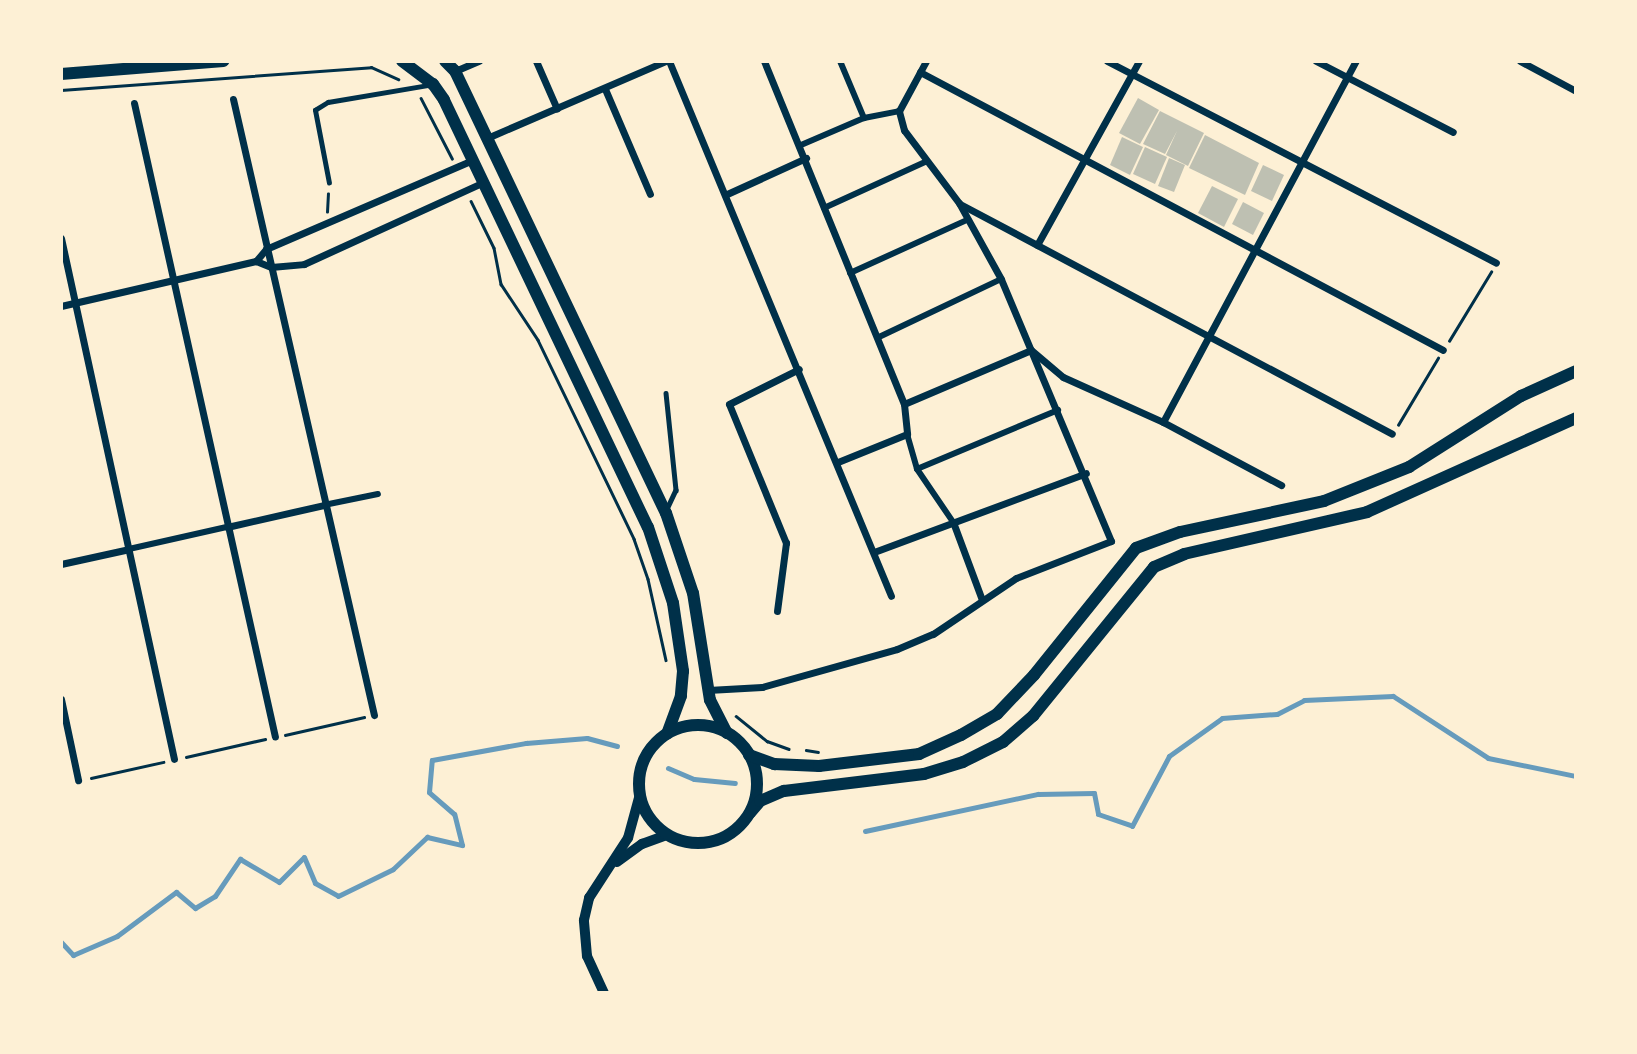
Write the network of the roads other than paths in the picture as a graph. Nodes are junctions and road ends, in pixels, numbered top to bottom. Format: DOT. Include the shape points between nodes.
graph roads {
  1 [pos="223,61"];
  2 [pos="402,61"];
  3 [pos="445,61"];
  4 [pos="479,61"];
  5 [pos="536,61"];
  6 [pos="667,61"];
  7 [pos="764,61"];
  8 [pos="840,61"];
  9 [pos="926,61"];
  10 [pos="1107,61"];
  11 [pos="1139,61"];
  12 [pos="1316,61"];
  13 [pos="1356,61"];
  14 [pos="1520,61"];
  15 [pos="453,66"];
  16 [pos="920,72"];
  17 [pos="61,74"];
  18 [pos="1132,75"];
  19 [pos="1347,78"];
  20 [pos="433,84"];
  21 [pos="605,89"];
  22 [pos="1576,91"];
  23 [pos="233,99"];
  24 [pos="134,103"];
  25 [pos="557,108"];
  26 [pos="899,111"];
  27 [pos="864,118"];
  28 [pos="1454,132"];
  29 [pos="486,138"];
  30 [pos="801,145"];
  31 [pos="806,158"];
  32 [pos="1083,158"];
  33 [pos="473,160"];
  34 [pos="1300,161"];
  35 [pos="925,162"];
  36 [pos="484,182"];
  37 [pos="329,183"];
  38 [pos="650,194"];
  39 [pos="727,194"];
  40 [pos="959,203"];
  41 [pos="824,208"];
  42 [pos="967,220"];
  43 [pos="61,238"];
  44 [pos="1037,245"];
  45 [pos="266,249"];
  46 [pos="1253,250"];
  47 [pos="256,261"];
  48 [pos="1496,263"];
  49 [pos="271,267"];
  50 [pos="850,273"];
  51 [pos="171,279"];
  52 [pos="1001,279"];
  53 [pos="75,303"];
  54 [pos="61,306"];
  55 [pos="1208,335"];
  56 [pos="879,337"];
  57 [pos="1031,350"];
  58 [pos="1443,350"];
  59 [pos="799,369"];
  60 [pos="1576,372"];
  61 [pos="666,393"];
  62 [pos="904,404"];
  63 [pos="1058,410"];
  64 [pos="1576,418"];
  65 [pos="1163,422"];
  66 [pos="907,433"];
  67 [pos="1392,434"];
  68 [pos="838,462"];
  69 [pos="918,469"];
  70 [pos="1086,473"];
  71 [pos="1281,485"];
  72 [pos="378,494"];
  73 [pos="324,505"];
  74 [pos="666,513"];
  75 [pos="953,522"];
  76 [pos="228,527"];
  77 [pos="129,549"];
  78 [pos="874,552"];
  79 [pos="61,564"];
  80 [pos="891,596"];
  81 [pos="982,600"];
  82 [pos="777,611"];
  83 [pos="708,690"];
  84 [pos="61,699"];
  85 [pos="374,715"];
  86 [pos="667,733"];
  87 [pos="727,733"];
  88 [pos="275,737"];
  89 [pos="749,755"];
  90 [pos="174,759"];
  91 [pos="78,780"];
  92 [pos="640,794"];
  93 [pos="750,813"];
  94 [pos="667,835"];
  95 [pos="606,871"];
  96 [pos="604,993"];
  1 -- 17 [label="main road"];
  2 -- 20 [label="main road"];
  3 -- 15 [label="main road"];
  4 -- 15 [label="street"];
  5 -- 25 [label="street"];
  6 -- 21 [label="street"];
  6 -- 39 [label="street"];
  7 -- 30 [label="street"];
  8 -- 27 [label="street"];
  9 -- 16 [label="street"];
  10 -- 18 [label="street"];
  11 -- 18 [label="street"];
  12 -- 19 [label="street"];
  13 -- 19 [label="street"];
  14 -- 22 [label="street"];
  15 -- 29 [label="main road"];
  16 -- 26 [label="street"];
  16 -- 32 [label="street"];
  18 -- 32 [label="street"];
  18 -- 34 [label="street"];
  19 -- 28 [label="street"];
  19 -- 34 [label="street"];
  20 -- 33 [label="main road"];
  20 -- 37 [label="lane" via="328,102 315,110"];
  21 -- 25 [label="street"];
  21 -- 38 [label="street"];
  23 -- 45 [label="street"];
  24 -- 51 [label="street"];
  25 -- 29 [label="street"];
  26 -- 27 [label="street"];
  26 -- 35 [label="street" via="904,130"];
  27 -- 30 [label="street"];
  29 -- 74 [label="main road"];
  30 -- 31 [label="street"];
  31 -- 39 [label="street"];
  31 -- 41 [label="street"];
  32 -- 44 [label="street"];
  32 -- 46 [label="street"];
  33 -- 36 [label="main road"];
  33 -- 45 [label="street"];
  34 -- 46 [label="street"];
  34 -- 48 [label="street"];
  35 -- 40 [label="street"];
  35 -- 41 [label="street"];
  36 -- 49 [label="street" via="304,264"];
  36 -- 86 [label="main road" via="648,527 673,603 681,659 681,696"];
  39 -- 59 [label="street"];
  40 -- 42 [label="street"];
  40 -- 44 [label="street"];
  41 -- 50 [label="street"];
  42 -- 50 [label="street"];
  42 -- 52 [label="street"];
  43 -- 53 [label="street"];
  44 -- 55 [label="street"];
  45 -- 47 [label="street"];
  45 -- 49 [label="street"];
  46 -- 55 [label="street"];
  46 -- 58 [label="street"];
  47 -- 49 [label="street"];
  47 -- 51 [label="street"];
  49 -- 73 [label="street"];
  50 -- 56 [label="street"];
  51 -- 53 [label="street"];
  51 -- 76 [label="street"];
  52 -- 56 [label="street"];
  52 -- 57 [label="street"];
  53 -- 54 [label="street"];
  53 -- 77 [label="street"];
  55 -- 65 [label="street"];
  55 -- 67 [label="street"];
  56 -- 62 [label="street"];
  57 -- 62 [label="street"];
  57 -- 63 [label="street"];
  57 -- 65 [label="street" via="1062,377"];
  59 -- 68 [label="street"];
  59 -- 82 [label="street" via="729,404 786,543"];
  60 -- 89 [label="main road" via="1521,396 1409,467 1324,501 1180,532 1136,548 997,714 919,754 818,766 774,764"];
  61 -- 74 [label="lane" via="676,490"];
  62 -- 66 [label="street"];
  63 -- 69 [label="street"];
  63 -- 70 [label="street"];
  64 -- 93 [label="main road" via="1367,512 1231,541 1154,567 1033,716 1003,742 963,762 924,774 784,791 760,801"];
  65 -- 71 [label="street"];
  66 -- 68 [label="street"];
  66 -- 69 [label="street"];
  68 -- 78 [label="street"];
  69 -- 75 [label="street"];
  70 -- 75 [label="street"];
  70 -- 81 [label="street" via="1111,541 1016,578"];
  72 -- 73 [label="street"];
  73 -- 76 [label="street"];
  73 -- 85 [label="street"];
  74 -- 83 [label="main road" via="693,593"];
  75 -- 78 [label="street"];
  75 -- 81 [label="street"];
  76 -- 77 [label="street"];
  76 -- 88 [label="street"];
  77 -- 79 [label="street"];
  77 -- 90 [label="street"];
  78 -- 80 [label="street"];
  81 -- 83 [label="street" via="933,634 897,649 792,680"];
  83 -- 87 [label="main road"];
  84 -- 91 [label="street"];
  86 -- 87 [label="main road" via="697,725"];
  86 -- 92 [label="main road" via="647,753"];
  87 -- 89 [label="main road"];
  89 -- 93 [label="main road" via="757,783"];
  92 -- 94 [label="main road" via="649,818"];
  92 -- 95 [label="street" via="628,838"];
  93 -- 94 [label="main road" via="735,831 714,842 690,843"];
  94 -- 95 [label="street" via="642,844"];
  95 -- 96 [label="street" via="589,898 584,920 587,956"];
}
